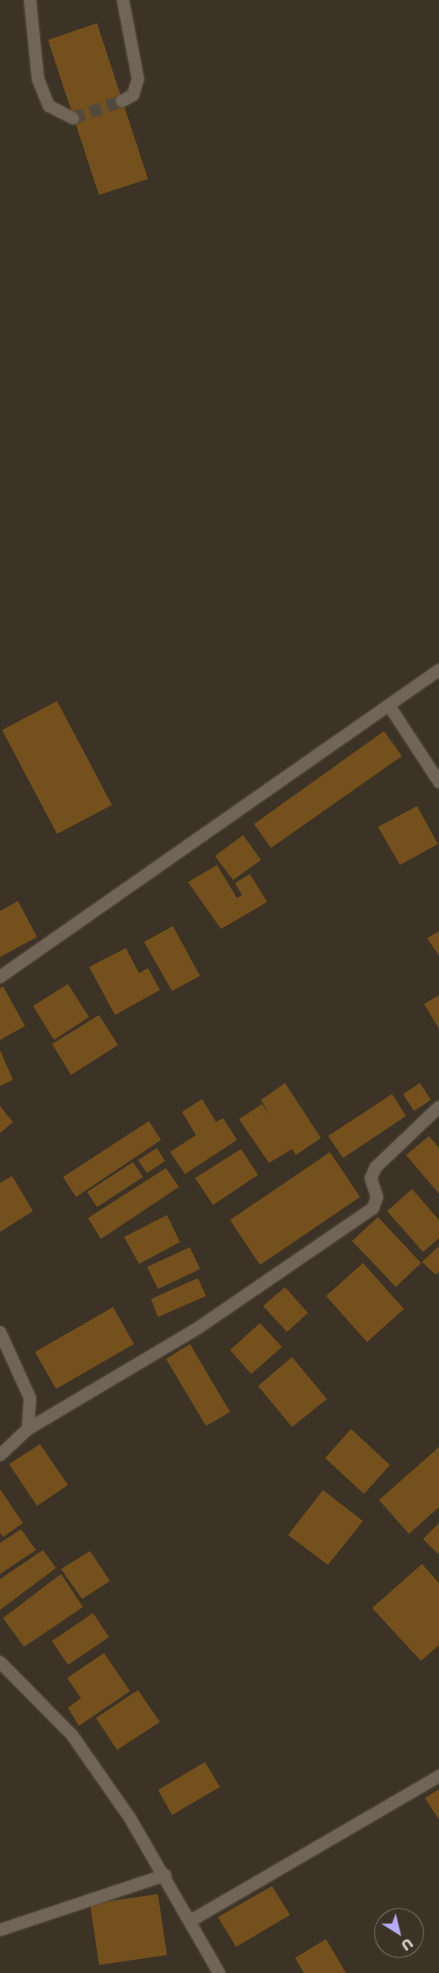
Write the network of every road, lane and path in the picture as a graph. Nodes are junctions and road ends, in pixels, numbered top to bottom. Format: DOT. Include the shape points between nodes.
graph roads {
  1 [pos="30,0"];
  2 [pos="123,0"];
  3 [pos="122,101"];
  4 [pos="73,118"];
  5 [pos="439,670"];
  6 [pos="390,707"];
  7 [pos="439,782"];
  8 [pos="0,977"];
  9 [pos="439,1107"];
  10 [pos="0,1332"];
  11 [pos="28,1429"];
  12 [pos="0,1455"];
  13 [pos="0,1662"];
  14 [pos="439,1776"];
  15 [pos="165,1875"];
  16 [pos="192,1920"];
  17 [pos="0,1930"];
  18 [pos="219,1973"];
  1 -- 4 [label="street" via="38,79 49,106"];
  2 -- 3 [label="street" via="138,80 133,95"];
  5 -- 6 [label="street"];
  6 -- 7 [label="street"];
  6 -- 8 [label="street"];
  9 -- 11 [label="street" via="376,1167 371,1178 377,1197 373,1208 198,1328"];
  10 -- 11 [label="street" via="30,1398"];
  11 -- 12 [label="street"];
  13 -- 15 [label="street" via="72,1735"];
  14 -- 16 [label="street"];
  15 -- 16 [label="street"];
  15 -- 17 [label="street"];
  16 -- 18 [label="street"];
}
